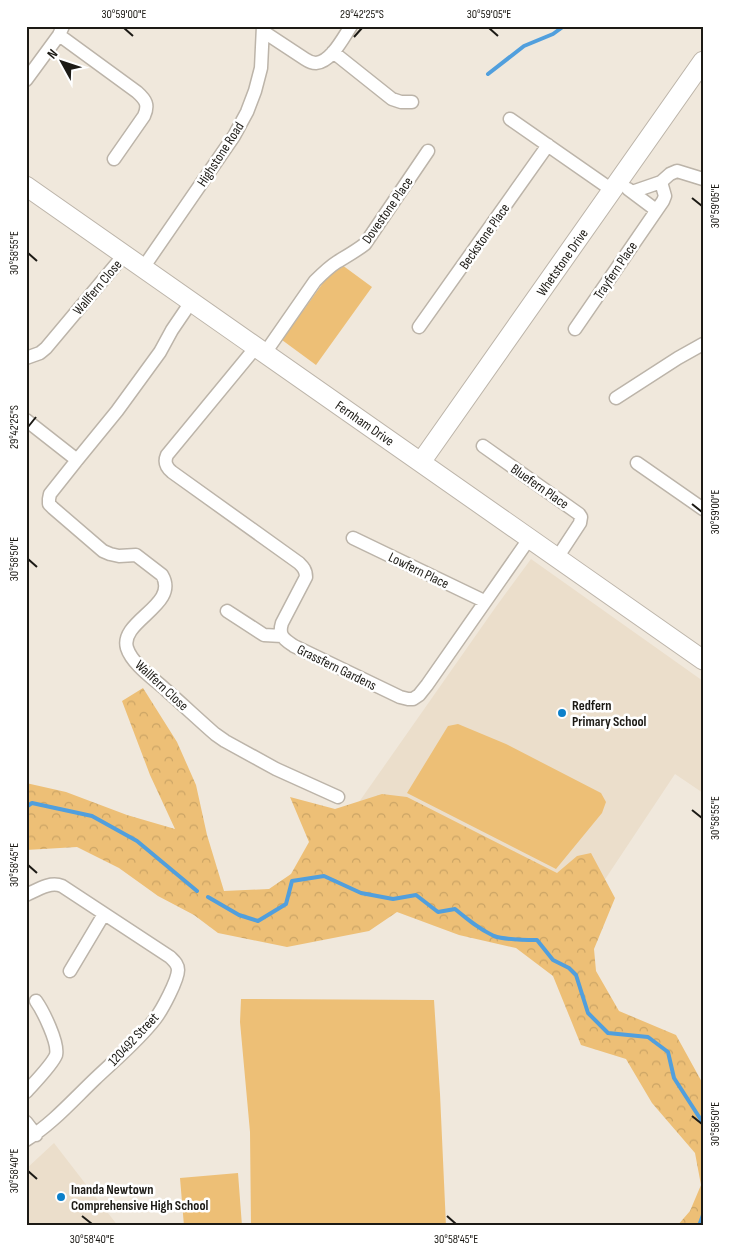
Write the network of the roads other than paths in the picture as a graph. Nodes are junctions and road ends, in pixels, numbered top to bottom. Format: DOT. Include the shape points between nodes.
graph roads {
  1 [pos="351,26"];
  2 [pos="263,29"];
  3 [pos="61,31"];
  4 [pos="333,52"];
  5 [pos="703,61"];
  6 [pos="26,80"];
  7 [pos="412,102"];
  8 [pos="510,119"];
  9 [pos="548,145"];
  10 [pos="428,151"];
  11 [pos="114,159"];
  12 [pos="703,179"];
  13 [pos="661,182"];
  14 [pos="26,186"];
  15 [pos="621,188"];
  16 [pos="656,210"];
  17 [pos="124,255"];
  18 [pos="144,268"];
  19 [pos="191,302"];
  20 [pos="419,327"];
  21 [pos="575,329"];
  22 [pos="703,344"];
  23 [pos="260,350"];
  24 [pos="26,358"];
  25 [pos="616,398"];
  26 [pos="29,427"];
  27 [pos="483,446"];
  28 [pos="77,460"];
  29 [pos="421,462"];
  30 [pos="637,463"];
  31 [pos="703,509"];
  32 [pos="353,538"];
  33 [pos="529,540"];
  34 [pos="557,558"];
  35 [pos="484,601"];
  36 [pos="227,611"];
  37 [pos="282,636"];
  38 [pos="703,660"];
  39 [pos="338,797"];
  40 [pos="26,895"];
  41 [pos="104,914"];
  42 [pos="70,971"];
  43 [pos="36,1001"];
  44 [pos="26,1092"];
  45 [pos="26,1122"];
  46 [pos="31,1137"];
  1 -- 4 [label="street"];
  2 -- 4 [label="street" via="311,62 323,61"];
  2 -- 18 [label="street, Highstone Road" via="261,68 255,91 238,128"];
  3 -- 6 [label="street"];
  3 -- 11 [label="street" via="143,97 147,108 144,116"];
  4 -- 7 [label="street" via="392,99"];
  5 -- 15 [label="street, Whetstone Drive"];
  8 -- 9 [label="street"];
  9 -- 15 [label="street"];
  9 -- 20 [label="street, Beckstone Place"];
  10 -- 23 [label="street, Dovestone Place" via="365,244 315,281"];
  12 -- 13 [label="street" via="677,171"];
  13 -- 15 [label="street"];
  13 -- 16 [label="street, Trayfern Place" via="664,198"];
  14 -- 17 [label="street, Fernham Drive"];
  15 -- 16 [label="street"];
  15 -- 29 [label="street, Whetstone Drive"];
  16 -- 21 [label="street, Trayfern Place"];
  17 -- 18 [label="street, Fernham Drive"];
  17 -- 24 [label="street, Wallfern Close" via="46,348"];
  18 -- 19 [label="street, Fernham Drive"];
  19 -- 23 [label="street, Fernham Drive"];
  19 -- 28 [label="street, Wallfern Close" via="160,352"];
  22 -- 25 [label="street"];
  23 -- 29 [label="street, Fernham Drive"];
  23 -- 37 [label="street, Grassfern Gardens" via="168,454 166,466 303,567 306,577 282,623"];
  26 -- 28 [label="street"];
  27 -- 34 [label="street, Bluefern Place" via="581,517"];
  28 -- 39 [label="street, Wallfern Close" via="50,494 50,504 103,551 119,556 136,555 164,579 165,589 161,598 128,636 126,644 132,657 225,742"];
  29 -- 33 [label="street, Fernham Drive"];
  30 -- 31 [label="street"];
  32 -- 35 [label="street, Lowfern Place"];
  33 -- 34 [label="street, Fernham Drive"];
  33 -- 35 [label="street, Grassfern Gardens"];
  34 -- 38 [label="street, Fernham Drive"];
  35 -- 37 [label="street, Grassfern Gardens" via="427,685 419,695 408,699 294,646"];
  36 -- 37 [label="street" via="264,635"];
  40 -- 41 [label="street, 120492 Street" via="57,884"];
  41 -- 42 [label="street"];
  41 -- 46 [label="street, 120492 Street" via="170,957 177,964 177,976 157,1017 53,1120"];
  43 -- 44 [label="street" via="44,1013 56,1053"];
  45 -- 46 [label="street"];
}
